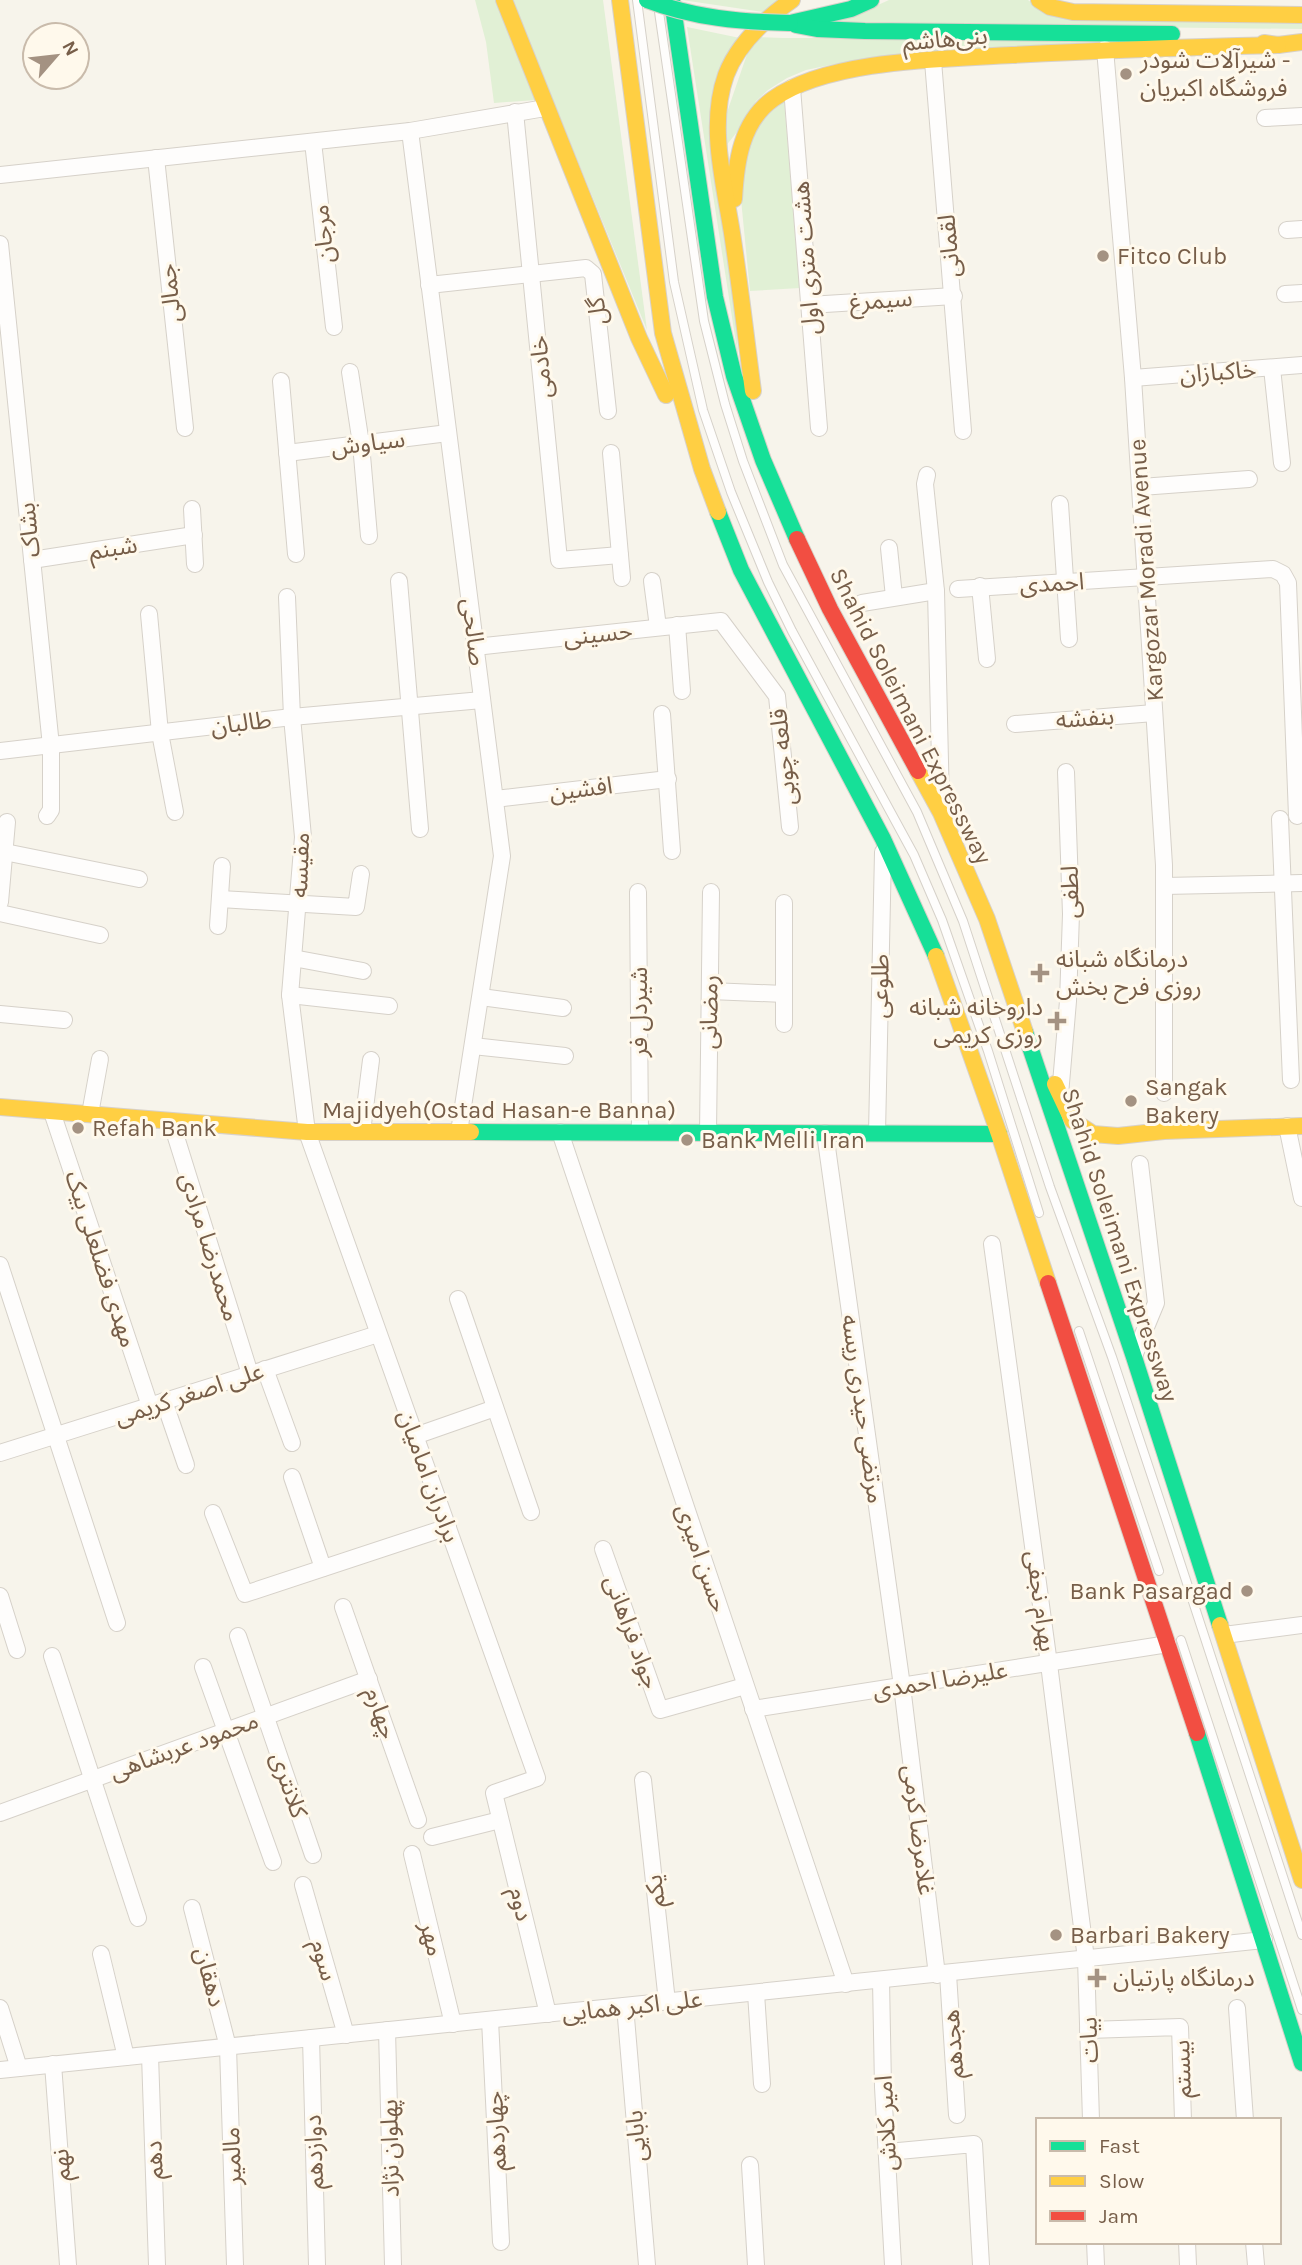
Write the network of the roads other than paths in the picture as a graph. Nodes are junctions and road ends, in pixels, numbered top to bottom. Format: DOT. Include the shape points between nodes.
graph roads {
  1 [pos="504,0"];
  2 [pos="620,0"];
  3 [pos="637,0"];
  4 [pos="647,0"];
  5 [pos="657,0"];
  6 [pos="672,0"];
  7 [pos="792,0"];
  8 [pos="871,0"];
  9 [pos="1039,0"];
  10 [pos="1302,15"];
  11 [pos="790,23"];
  12 [pos="1302,42"];
  13 [pos="1278,45"];
  14 [pos="1105,49"];
  15 [pos="933,61"];
  16 [pos="792,88"];
  17 [pos="545,108"];
  18 [pos="515,112"];
  19 [pos="1302,116"];
  20 [pos="1265,118"];
  21 [pos="410,131"];
  22 [pos="313,142"];
  23 [pos="156,158"];
  24 [pos="0,175"];
  25 [pos="732,239"];
  26 [pos="0,244"];
  27 [pos="532,274"];
  28 [pos="429,285"];
  29 [pos="954,296"];
  30 [pos="809,305"];
  31 [pos="334,327"];
  32 [pos="1302,365"];
  33 [pos="1272,368"];
  34 [pos="350,372"];
  35 [pos="1133,378"];
  36 [pos="281,381"];
  37 [pos="608,411"];
  38 [pos="185,428"];
  39 [pos="819,428"];
  40 [pos="963,431"];
  41 [pos="448,433"];
  42 [pos="361,444"];
  43 [pos="288,453"];
  44 [pos="611,453"];
  45 [pos="763,460"];
  46 [pos="1282,463"];
  47 [pos="702,469"];
  48 [pos="927,475"];
  49 [pos="1249,479"];
  50 [pos="1141,486"];
  51 [pos="1060,504"];
  52 [pos="192,509"];
  53 [pos="194,535"];
  54 [pos="369,536"];
  55 [pos="889,548"];
  56 [pos="296,554"];
  57 [pos="620,555"];
  58 [pos="32,560"];
  59 [pos="195,564"];
  60 [pos="622,578"];
  61 [pos="1146,578"];
  62 [pos="399,581"];
  63 [pos="652,581"];
  64 [pos="1066,582"];
  65 [pos="980,586"];
  66 [pos="958,589"];
  67 [pos="936,592"];
  68 [pos="287,597"];
  69 [pos="894,597"];
  70 [pos="862,603"];
  71 [pos="149,614"];
  72 [pos="721,621"];
  73 [pos="677,625"];
  74 [pos="658,627"];
  75 [pos="1069,639"];
  76 [pos="475,647"];
  77 [pos="987,659"];
  78 [pos="682,691"];
  79 [pos="482,700"];
  80 [pos="408,708"];
  81 [pos="1154,713"];
  82 [pos="662,714"];
  83 [pos="292,717"];
  84 [pos="1015,724"];
  85 [pos="160,733"];
  86 [pos="51,746"];
  87 [pos="0,751"];
  88 [pos="1066,772"];
  89 [pos="668,779"];
  90 [pos="495,799"];
  91 [pos="175,812"];
  92 [pos="941,813"];
  93 [pos="47,816"];
  94 [pos="1297,816"];
  95 [pos="1280,819"];
  96 [pos="7,822"];
  97 [pos="790,827"];
  98 [pos="420,829"];
  99 [pos="883,839"];
  100 [pos="3,851"];
  101 [pos="672,851"];
  102 [pos="222,866"];
  103 [pos="361,874"];
  104 [pos="139,878"];
  105 [pos="1283,883"];
  106 [pos="1302,883"];
  107 [pos="1164,886"];
  108 [pos="638,892"];
  109 [pos="711,892"];
  110 [pos="0,899"];
  111 [pos="220,899"];
  112 [pos="784,903"];
  113 [pos="299,904"];
  114 [pos="0,913"];
  115 [pos="987,919"];
  116 [pos="218,926"];
  117 [pos="100,935"];
  118 [pos="293,958"];
  119 [pos="363,971"];
  120 [pos="710,991"];
  121 [pos="784,994"];
  122 [pos="290,995"];
  123 [pos="481,997"];
  124 [pos="390,1006"];
  125 [pos="563,1008"];
  126 [pos="0,1014"];
  127 [pos="64,1020"];
  128 [pos="784,1024"];
  129 [pos="473,1046"];
  130 [pos="565,1056"];
  131 [pos="100,1059"];
  132 [pos="370,1060"];
  133 [pos="1291,1080"];
  134 [pos="1164,1093"];
  135 [pos="1060,1096"];
  136 [pos="0,1107"];
  137 [pos="52,1112"];
  138 [pos="90,1114"];
  139 [pos="171,1121"];
  140 [pos="1294,1126"];
  141 [pos="307,1132"];
  142 [pos="362,1132"];
  143 [pos="460,1132"];
  144 [pos="560,1132"];
  145 [pos="640,1132"];
  146 [pos="708,1133"];
  147 [pos="825,1133"];
  148 [pos="877,1133"];
  149 [pos="999,1134"];
  150 [pos="1140,1164"];
  151 [pos="1302,1198"];
  152 [pos="1042,1222"];
  153 [pos="992,1244"];
  154 [pos="0,1265"];
  155 [pos="458,1299"];
  156 [pos="1074,1318"];
  157 [pos="378,1334"];
  158 [pos="1134,1357"];
  159 [pos="258,1372"];
  160 [pos="157,1404"];
  161 [pos="495,1408"];
  162 [pos="56,1436"];
  163 [pos="415,1436"];
  164 [pos="292,1443"];
  165 [pos="0,1453"];
  166 [pos="186,1465"];
  167 [pos="292,1477"];
  168 [pos="531,1512"];
  169 [pos="213,1513"];
  170 [pos="447,1527"];
  171 [pos="603,1549"];
  172 [pos="323,1568"];
  173 [pos="1160,1574"];
  174 [pos="0,1596"];
  175 [pos="343,1606"];
  176 [pos="117,1623"];
  177 [pos="1302,1625"];
  178 [pos="1224,1635"];
  179 [pos="238,1636"];
  180 [pos="1174,1640"];
  181 [pos="17,1650"];
  182 [pos="52,1656"];
  183 [pos="1049,1664"];
  184 [pos="203,1667"];
  185 [pos="369,1679"];
  186 [pos="745,1686"];
  187 [pos="902,1686"];
  188 [pos="753,1709"];
  189 [pos="266,1716"];
  190 [pos="225,1731"];
  191 [pos="91,1780"];
  192 [pos="643,1780"];
  193 [pos="494,1793"];
  194 [pos="0,1813"];
  195 [pos="418,1820"];
  196 [pos="500,1820"];
  197 [pos="432,1837"];
  198 [pos="412,1854"];
  199 [pos="313,1855"];
  200 [pos="273,1863"];
  201 [pos="1302,1880"];
  202 [pos="303,1885"];
  203 [pos="192,1908"];
  204 [pos="138,1918"];
  205 [pos="1302,1935"];
  206 [pos="1264,1940"];
  207 [pos="102,1954"];
  208 [pos="1086,1959"];
  209 [pos="943,1974"];
  210 [pos="881,1980"];
  211 [pos="846,1984"];
  212 [pos="756,1993"];
  213 [pos="667,2002"];
  214 [pos="625,2006"];
  215 [pos="0,2008"];
  216 [pos="1237,2008"];
  217 [pos="1302,2010"];
  218 [pos="548,2014"];
  219 [pos="490,2020"];
  220 [pos="453,2024"];
  221 [pos="1088,2030"];
  222 [pos="387,2031"];
  223 [pos="346,2035"];
  224 [pos="311,2038"];
  225 [pos="228,2046"];
  226 [pos="150,2055"];
  227 [pos="126,2057"];
  228 [pos="1302,2063"];
  229 [pos="53,2064"];
  230 [pos="19,2068"];
  231 [pos="0,2070"];
  232 [pos="762,2084"];
  233 [pos="957,2115"];
  234 [pos="1091,2118"];
  235 [pos="1183,2118"];
  236 [pos="1245,2118"];
  237 [pos="888,2152"];
  238 [pos="750,2165"];
  239 [pos="500,2242"];
  240 [pos="1095,2244"];
  241 [pos="1187,2244"];
  242 [pos="1254,2244"];
  243 [pos="68,2265"];
  244 [pos="157,2265"];
  245 [pos="235,2265"];
  246 [pos="317,2265"];
  247 [pos="393,2265"];
  248 [pos="647,2265"];
  249 [pos="756,2265"];
  250 [pos="893,2265"];
  251 [pos="981,2265"];
  252 [pos="1096,2265"];
  253 [pos="1188,2265"];
  254 [pos="1256,2265"];
  1 -- 17 [label="main road"];
  2 -- 47 [label="main road" via="663,332"];
  3 -- 152 [label="lane" via="674,282 703,410 768,582 914,855 942,920"];
  4 -- 11 [label="main road, bridge" via="715,19"];
  5 -- 205 [label="lane" via="704,321 724,404 783,565 908,795 963,921"];
  6 -- 45 [label="main road, Shahid Soleimani Expressway" via="715,297 734,376"];
  7 -- 25 [label="main road" via="745,41 723,84 720,141"];
  8 -- 11 [label="main road"];
  9 -- 10 [label="main road" via="1073,12"];
  11 -- 13 [label="main road" via="865,31 1175,34"];
  12 -- 13 [label="main road"];
  13 -- 14 [label="main road, بنی‌هاشم"];
  14 -- 15 [label="main road, بنی‌هاشم"];
  14 -- 35 [label="street, Kargozar Moradi Avenue"];
  15 -- 16 [label="main road, بنی‌هاشم" via="834,74"];
  15 -- 29 [label="street, لقمانی"];
  16 -- 25 [label="main road, بنی‌هاشم" via="757,114 744,134 735,181"];
  16 -- 30 [label="street, هشت متری اول"];
  17 -- 18 [label="street"];
  17 -- 47 [label="main road" via="639,338"];
  18 -- 21 [label="street"];
  18 -- 27 [label="street, خادمی"];
  19 -- 20 [label="street"];
  21 -- 22 [label="street"];
  21 -- 28 [label="street, صالحی"];
  22 -- 23 [label="street"];
  22 -- 31 [label="street, مرجان"];
  23 -- 24 [label="street"];
  23 -- 38 [label="street, جمالی"];
  25 -- 45 [label="main road"];
  26 -- 58 [label="street, بشاک"];
  27 -- 28 [label="street"];
  27 -- 37 [label="street, گل" via="586,268 593,275"];
  27 -- 57 [label="street, خادمی" via="559,560"];
  28 -- 41 [label="street, صالحی"];
  29 -- 30 [label="street, سیمرغ"];
  29 -- 40 [label="street, لقمانی"];
  30 -- 39 [label="street, هشت متری اول"];
  32 -- 33 [label="street, خاکبازان"];
  33 -- 35 [label="street, خاکبازان"];
  33 -- 46 [label="street"];
  34 -- 42 [label="street"];
  35 -- 50 [label="street, Kargozar Moradi Avenue"];
  36 -- 43 [label="street"];
  41 -- 42 [label="street, سیاوش"];
  41 -- 76 [label="street, صالحی"];
  42 -- 43 [label="street, سیاوش"];
  42 -- 54 [label="street"];
  43 -- 56 [label="street"];
  44 -- 57 [label="street"];
  45 -- 92 [label="main road, Shahid Soleimani Expressway" via="830,609"];
  47 -- 99 [label="main road" via="741,570"];
  48 -- 67 [label="street"];
  49 -- 50 [label="street"];
  50 -- 61 [label="street, Kargozar Moradi Avenue"];
  51 -- 64 [label="street"];
  52 -- 53 [label="street"];
  53 -- 58 [label="street, شبنم"];
  53 -- 59 [label="street"];
  55 -- 69 [label="street"];
  57 -- 60 [label="street"];
  58 -- 86 [label="street, بشاک"];
  61 -- 64 [label="street, احمدی"];
  61 -- 81 [label="street, Kargozar Moradi Avenue"];
  61 -- 94 [label="street, احمدی" via="1273,569 1283,573 1288,583"];
  62 -- 80 [label="street"];
  63 -- 74 [label="street"];
  64 -- 65 [label="street, احمدی"];
  64 -- 75 [label="street"];
  65 -- 66 [label="street, احمدی"];
  65 -- 77 [label="street"];
  67 -- 69 [label="street"];
  67 -- 92 [label="street"];
  68 -- 83 [label="street, مقیسه"];
  69 -- 70 [label="street"];
  71 -- 85 [label="street"];
  72 -- 73 [label="street, حسینی"];
  72 -- 97 [label="street, قلعه چوبی" via="777,696"];
  73 -- 74 [label="street, حسینی"];
  73 -- 78 [label="street"];
  74 -- 76 [label="street, حسینی"];
  76 -- 79 [label="street, صالحی"];
  79 -- 80 [label="street, طالبان"];
  79 -- 90 [label="street, صالحی"];
  80 -- 83 [label="street, طالبان"];
  80 -- 98 [label="street"];
  81 -- 84 [label="street, بنفشه"];
  81 -- 107 [label="street, Kargozar Moradi Avenue"];
  82 -- 89 [label="street"];
  83 -- 85 [label="street, طالبان"];
  83 -- 113 [label="street, مقیسه" via="303,837"];
  85 -- 86 [label="street, طالبان"];
  85 -- 91 [label="street"];
  86 -- 87 [label="street, طالبان"];
  86 -- 93 [label="street, بشاک" via="51,810"];
  88 -- 135 [label="street, لطفی" via="1071,914"];
  89 -- 90 [label="street, افشین"];
  89 -- 101 [label="street"];
  90 -- 123 [label="street, صالحی" via="502,856"];
  92 -- 115 [label="main road, Shahid Soleimani Expressway"];
  95 -- 105 [label="street"];
  96 -- 100 [label="street"];
  99 -- 148 [label="street, طلوعی"];
  99 -- 149 [label="main road" via="938,961"];
  100 -- 104 [label="street"];
  100 -- 110 [label="street"];
  102 -- 111 [label="street"];
  103 -- 113 [label="street" via="356,906"];
  105 -- 106 [label="street"];
  105 -- 107 [label="street"];
  105 -- 133 [label="street"];
  107 -- 134 [label="street, Kargozar Moradi Avenue"];
  108 -- 145 [label="street, شیردل فر"];
  109 -- 120 [label="street, رمضانی"];
  111 -- 113 [label="street"];
  111 -- 116 [label="street"];
  112 -- 121 [label="street"];
  113 -- 118 [label="street, مقیسه"];
  114 -- 117 [label="street"];
  115 -- 135 [label="main road"];
  115 -- 158 [label="main road, Shahid Soleimani Expressway"];
  118 -- 119 [label="street"];
  118 -- 122 [label="street, مقیسه"];
  120 -- 121 [label="street"];
  120 -- 146 [label="street, رمضانی"];
  121 -- 128 [label="street"];
  122 -- 124 [label="street"];
  122 -- 141 [label="street, مقیسه"];
  123 -- 125 [label="street"];
  123 -- 129 [label="street, صالحی"];
  126 -- 127 [label="street"];
  129 -- 130 [label="street"];
  129 -- 143 [label="street, صالحی"];
  131 -- 138 [label="street"];
  132 -- 142 [label="street"];
  135 -- 140 [label="main road" via="1079,1126 1105,1136"];
  136 -- 137 [label="main road, Majidyeh(Ostad Hasan-e Banna)"];
  137 -- 138 [label="main road, Majidyeh(Ostad Hasan-e Banna)"];
  137 -- 160 [label="street, مهدی فضلعلی بیک"];
  138 -- 139 [label="main road, Majidyeh(Ostad Hasan-e Banna)"];
  139 -- 141 [label="main road, Majidyeh(Ostad Hasan-e Banna)"];
  139 -- 159 [label="street, محمدرضا مرادی"];
  140 -- 151 [label="street"];
  141 -- 142 [label="main road, Majidyeh(Ostad Hasan-e Banna)"];
  141 -- 157 [label="street, برادران امامیان"];
  142 -- 143 [label="main road, Majidyeh(Ostad Hasan-e Banna)"];
  143 -- 144 [label="main road, Majidyeh(Ostad Hasan-e Banna)"];
  144 -- 145 [label="main road, Majidyeh(Ostad Hasan-e Banna)"];
  144 -- 186 [label="street, حسن امیری"];
  145 -- 146 [label="main road, Majidyeh(Ostad Hasan-e Banna)"];
  146 -- 147 [label="main road, Majidyeh(Ostad Hasan-e Banna)"];
  147 -- 148 [label="main road, Majidyeh(Ostad Hasan-e Banna)"];
  147 -- 187 [label="street, مرتضی حیدری ریسه"];
  148 -- 149 [label="main road, Majidyeh(Ostad Hasan-e Banna)"];
  149 -- 180 [label="main road"];
  150 -- 158 [label="street" via="1156,1303"];
  153 -- 183 [label="street, بهرام نجفی"];
  154 -- 162 [label="street"];
  155 -- 161 [label="street"];
  156 -- 173 [label="lane"];
  157 -- 159 [label="street, علی اصغر کریمی"];
  157 -- 163 [label="street, برادران امامیان"];
  158 -- 178 [label="main road, Shahid Soleimani Expressway"];
  159 -- 160 [label="street, علی اصغر کریمی"];
  159 -- 164 [label="street, محمدرضا مرادی"];
  160 -- 162 [label="street, علی اصغر کریمی"];
  160 -- 166 [label="street, مهدی فضلعلی بیک"];
  161 -- 163 [label="street"];
  161 -- 168 [label="street"];
  162 -- 165 [label="street, علی اصغر کریمی"];
  162 -- 176 [label="street"];
  163 -- 170 [label="street, برادران امامیان"];
  167 -- 172 [label="street"];
  169 -- 172 [label="street" via="245,1594"];
  170 -- 172 [label="street"];
  170 -- 193 [label="street, برادران امامیان" via="537,1778"];
  171 -- 186 [label="street, جواد فراهانی" via="660,1710"];
  174 -- 181 [label="street"];
  175 -- 185 [label="street, چهارم"];
  177 -- 178 [label="street"];
  178 -- 201 [label="main road, Shahid Soleimani Expressway"];
  179 -- 189 [label="street, کلانتری"];
  180 -- 183 [label="street, علیرضا احمدی"];
  180 -- 206 [label="main road"];
  180 -- 217 [label="lane"];
  182 -- 191 [label="street"];
  183 -- 187 [label="street, علیرضا احمدی"];
  183 -- 208 [label="street, بهرام نجفی"];
  184 -- 190 [label="street"];
  185 -- 189 [label="street, محمود عربشاهی"];
  185 -- 195 [label="street, چهارم"];
  186 -- 188 [label="street, حسن امیری"];
  187 -- 188 [label="street, علیرضا احمدی"];
  187 -- 209 [label="street, غلامرضا کرمی"];
  188 -- 211 [label="street, حسن امیری"];
  189 -- 190 [label="street, محمود عربشاهی"];
  189 -- 199 [label="street, کلانتری"];
  190 -- 191 [label="street, محمود عربشاهی"];
  190 -- 200 [label="street"];
  191 -- 194 [label="street, محمود عربشاهی"];
  191 -- 204 [label="street"];
  192 -- 213 [label="street, یکم"];
  193 -- 196 [label="street, دوم"];
  196 -- 197 [label="street"];
  196 -- 218 [label="street, دوم"];
  198 -- 220 [label="street, مهر"];
  202 -- 223 [label="street, سوم"];
  203 -- 225 [label="street, دهقان"];
  206 -- 208 [label="street, علی اکبر همایی"];
  206 -- 228 [label="main road"];
  207 -- 227 [label="street"];
  208 -- 209 [label="street, علی اکبر همایی"];
  208 -- 221 [label="street, بیات"];
  209 -- 210 [label="street, علی اکبر همایی"];
  209 -- 233 [label="street, هجدهم"];
  210 -- 211 [label="street, علی اکبر همایی"];
  210 -- 237 [label="street, امیر کلاش"];
  211 -- 212 [label="street, علی اکبر همایی"];
  212 -- 213 [label="street, علی اکبر همایی"];
  212 -- 232 [label="street"];
  213 -- 214 [label="street, علی اکبر همایی"];
  214 -- 218 [label="street, علی اکبر همایی"];
  214 -- 248 [label="street, بابایی"];
  215 -- 230 [label="street"];
  216 -- 236 [label="street"];
  218 -- 219 [label="street, علی اکبر همایی"];
  219 -- 220 [label="street, علی اکبر همایی"];
  219 -- 239 [label="street, چهاردهم"];
  220 -- 222 [label="street, علی اکبر همایی"];
  221 -- 234 [label="street, بیات"];
  221 -- 235 [label="street, بیستم" via="1180,2027"];
  222 -- 223 [label="street, علی اکبر همایی"];
  222 -- 247 [label="street, پهلوان نژاد"];
  223 -- 224 [label="street, علی اکبر همایی"];
  224 -- 225 [label="street, علی اکبر همایی"];
  224 -- 246 [label="street, دوازدهم"];
  225 -- 226 [label="street, علی اکبر همایی"];
  225 -- 245 [label="street, مالمیر"];
  226 -- 227 [label="street, علی اکبر همایی"];
  226 -- 244 [label="street, دهم"];
  227 -- 229 [label="street, علی اکبر همایی"];
  229 -- 230 [label="street, علی اکبر همایی"];
  229 -- 243 [label="street, نهم"];
  230 -- 231 [label="street, علی اکبر همایی"];
  237 -- 250 [label="street, امیر کلاش"];
  237 -- 251 [label="street" via="974,2144"];
  238 -- 249 [label="street"];
  240 -- 252 [label="street"];
  241 -- 253 [label="street"];
  242 -- 254 [label="street"];
}
